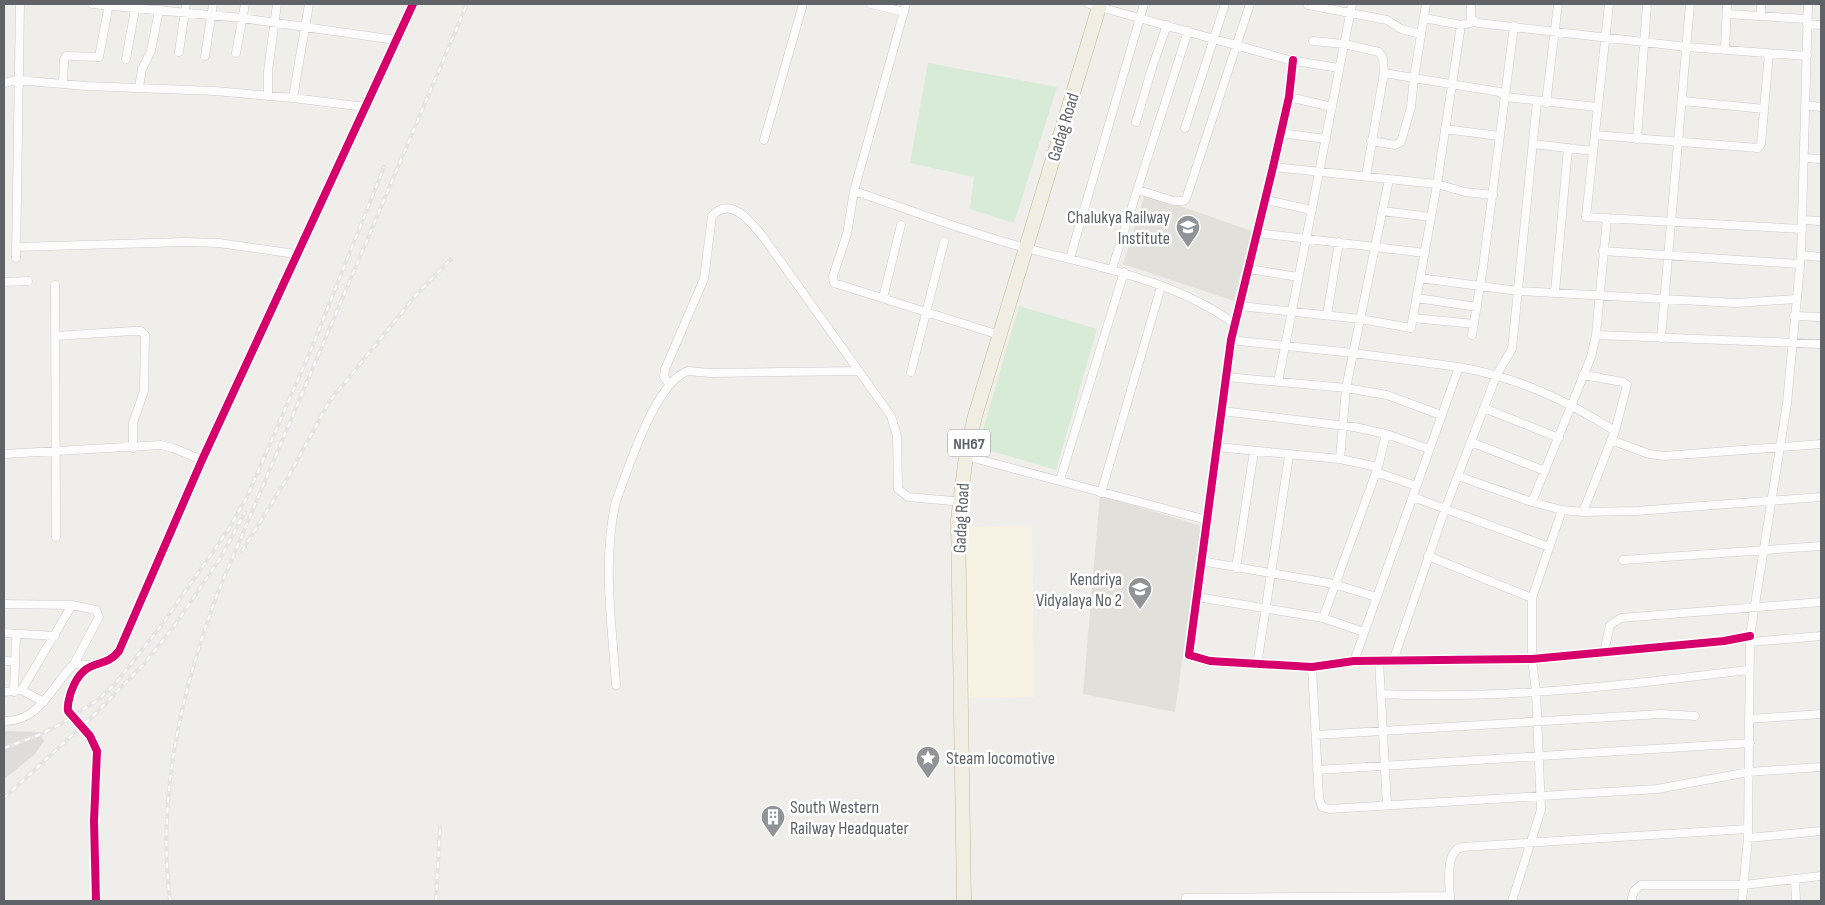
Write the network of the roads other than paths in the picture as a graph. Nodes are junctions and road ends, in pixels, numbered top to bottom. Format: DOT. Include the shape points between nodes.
graph roads {
  1 [pos="20,4"];
  2 [pos="92,4"];
  3 [pos="186,4"];
  4 [pos="213,4"];
  5 [pos="245,4"];
  6 [pos="277,4"];
  7 [pos="309,4"];
  8 [pos="413,4"];
  9 [pos="803,4"];
  10 [pos="871,4"];
  11 [pos="906,4"];
  12 [pos="1144,4"];
  13 [pos="1225,4"];
  14 [pos="1250,4"];
  15 [pos="1352,4"];
  16 [pos="1426,4"];
  17 [pos="1471,4"];
  18 [pos="1558,4"];
  19 [pos="1609,4"];
  20 [pos="1647,4"];
  21 [pos="1690,4"];
  22 [pos="1727,4"];
  23 [pos="1761,4"];
  24 [pos="1808,4"];
  25 [pos="109,5"];
  26 [pos="1095,5"];
  27 [pos="1308,5"];
  28 [pos="135,6"];
  29 [pos="159,10"];
  30 [pos="904,12"];
  31 [pos="185,13"];
  32 [pos="1350,14"];
  33 [pos="1727,14"];
  34 [pos="211,15"];
  35 [pos="1761,15"];
  36 [pos="242,18"];
  37 [pos="1140,18"];
  38 [pos="1424,18"];
  39 [pos="275,22"];
  40 [pos="1474,22"];
  41 [pos="1807,22"];
  42 [pos="1167,25"];
  43 [pos="1461,25"];
  44 [pos="1821,25"];
  45 [pos="1514,26"];
  46 [pos="305,28"];
  47 [pos="1555,30"];
  48 [pos="1188,31"];
  49 [pos="1421,34"];
  50 [pos="1605,37"];
  51 [pos="1215,38"];
  52 [pos="396,40"];
  53 [pos="1313,41"];
  54 [pos="1646,42"];
  55 [pos="1238,44"];
  56 [pos="1344,44"];
  57 [pos="1687,47"];
  58 [pos="1725,50"];
  59 [pos="179,52"];
  60 [pos="236,53"];
  61 [pos="1769,53"];
  62 [pos="205,56"];
  63 [pos="1806,56"];
  64 [pos="126,59"];
  65 [pos="1293,60"];
  66 [pos="1339,68"];
  67 [pos="1384,74"];
  68 [pos="1414,78"];
  69 [pos="17,80"];
  70 [pos="4,83"];
  71 [pos="1452,83"];
  72 [pos="63,84"];
  73 [pos="139,88"];
  74 [pos="268,96"];
  75 [pos="1289,97"];
  76 [pos="1504,97"];
  77 [pos="293,98"];
  78 [pos="1683,101"];
  79 [pos="1537,102"];
  80 [pos="1546,103"];
  81 [pos="1805,105"];
  82 [pos="1821,106"];
  83 [pos="364,107"];
  84 [pos="1332,107"];
  85 [pos="1598,108"];
  86 [pos="1764,109"];
  87 [pos="1136,122"];
  88 [pos="1185,128"];
  89 [pos="1444,129"];
  90 [pos="1280,133"];
  91 [pos="1595,135"];
  92 [pos="1499,136"];
  93 [pos="1637,138"];
  94 [pos="1326,139"];
  95 [pos="764,140"];
  96 [pos="1371,141"];
  97 [pos="1679,142"];
  98 [pos="1533,144"];
  99 [pos="1568,148"];
  100 [pos="1593,151"];
  101 [pos="1804,158"];
  102 [pos="1821,159"];
  103 [pos="1273,167"];
  104 [pos="1320,173"];
  105 [pos="1366,176"];
  106 [pos="1389,179"];
  107 [pos="1437,184"];
  108 [pos="1138,190"];
  109 [pos="854,191"];
  110 [pos="1493,195"];
  111 [pos="1266,200"];
  112 [pos="1312,210"];
  113 [pos="1382,211"];
  114 [pos="1431,217"];
  115 [pos="1607,218"];
  116 [pos="1672,220"];
  117 [pos="1803,220"];
  118 [pos="1821,221"];
  119 [pos="901,225"];
  120 [pos="1802,229"];
  121 [pos="1258,233"];
  122 [pos="1306,239"];
  123 [pos="944,242"];
  124 [pos="1340,242"];
  125 [pos="1375,246"];
  126 [pos="16,247"];
  127 [pos="1023,247"];
  128 [pos="1603,251"];
  129 [pos="1425,253"];
  130 [pos="296,254"];
  131 [pos="1801,255"];
  132 [pos="1670,256"];
  133 [pos="1821,257"];
  134 [pos="16,258"];
  135 [pos="1070,258"];
  136 [pos="1799,264"];
  137 [pos="1112,269"];
  138 [pos="1249,269"];
  139 [pos="1124,272"];
  140 [pos="1298,277"];
  141 [pos="1420,278"];
  142 [pos="28,281"];
  143 [pos="4,282"];
  144 [pos="56,285"];
  145 [pos="1480,286"];
  146 [pos="1161,287"];
  147 [pos="1518,290"];
  148 [pos="1555,292"];
  149 [pos="1600,294"];
  150 [pos="883,298"];
  151 [pos="1417,298"];
  152 [pos="1666,298"];
  153 [pos="1795,299"];
  154 [pos="1240,306"];
  155 [pos="1477,307"];
  156 [pos="926,312"];
  157 [pos="1291,312"];
  158 [pos="1327,315"];
  159 [pos="1794,316"];
  160 [pos="1821,317"];
  161 [pos="1413,318"];
  162 [pos="1360,319"];
  163 [pos="1236,324"];
  164 [pos="1474,324"];
  165 [pos="993,333"];
  166 [pos="1472,335"];
  167 [pos="1596,335"];
  168 [pos="56,336"];
  169 [pos="1661,338"];
  170 [pos="1231,340"];
  171 [pos="1792,344"];
  172 [pos="1821,344"];
  173 [pos="1284,346"];
  174 [pos="1353,352"];
  175 [pos="1459,367"];
  176 [pos="858,371"];
  177 [pos="911,372"];
  178 [pos="1497,374"];
  179 [pos="1583,375"];
  180 [pos="1226,377"];
  181 [pos="1278,382"];
  182 [pos="669,384"];
  183 [pos="1346,388"];
  184 [pos="1573,404"];
  185 [pos="1484,408"];
  186 [pos="1222,411"];
  187 [pos="1441,415"];
  188 [pos="1342,425"];
  189 [pos="1615,431"];
  190 [pos="1386,434"];
  191 [pos="1559,438"];
  192 [pos="1611,440"];
  193 [pos="1471,442"];
  194 [pos="1821,444"];
  195 [pos="1217,447"];
  196 [pos="1779,447"];
  197 [pos="133,448"];
  198 [pos="1429,449"];
  199 [pos="57,450"];
  200 [pos="1254,451"];
  201 [pos="4,454"];
  202 [pos="966,456"];
  203 [pos="1289,456"];
  204 [pos="1340,459"];
  205 [pos="202,460"];
  206 [pos="1377,469"];
  207 [pos="1545,471"];
  208 [pos="1458,476"];
  209 [pos="1060,480"];
  210 [pos="1416,486"];
  211 [pos="1101,493"];
  212 [pos="1413,497"];
  213 [pos="1821,497"];
  214 [pos="1772,500"];
  215 [pos="953,501"];
  216 [pos="1532,502"];
  217 [pos="1445,509"];
  218 [pos="1562,510"];
  219 [pos="1583,512"];
  220 [pos="1207,520"];
  221 [pos="56,537"];
  222 [pos="1821,546"];
  223 [pos="1548,547"];
  224 [pos="1763,551"];
  225 [pos="1428,556"];
  226 [pos="1623,560"];
  227 [pos="1201,562"];
  228 [pos="1236,568"];
  229 [pos="1270,573"];
  230 [pos="1334,584"];
  231 [pos="1197,597"];
  232 [pos="1376,597"];
  233 [pos="1532,598"];
  234 [pos="1821,602"];
  235 [pos="4,604"];
  236 [pos="72,604"];
  237 [pos="1755,606"];
  238 [pos="1265,609"];
  239 [pos="1323,618"];
  240 [pos="1364,632"];
  241 [pos="4,634"];
  242 [pos="16,634"];
  243 [pos="55,636"];
  244 [pos="1821,636"];
  245 [pos="1750,639"];
  246 [pos="1604,652"];
  247 [pos="1532,659"];
  248 [pos="4,661"];
  249 [pos="15,661"];
  250 [pos="1354,661"];
  251 [pos="1379,661"];
  252 [pos="1393,661"];
  253 [pos="74,664"];
  254 [pos="92,665"];
  255 [pos="1257,665"];
  256 [pos="1312,667"];
  257 [pos="1748,670"];
  258 [pos="616,685"];
  259 [pos="18,691"];
  260 [pos="4,692"];
  261 [pos="1536,692"];
  262 [pos="1381,694"];
  263 [pos="44,702"];
  264 [pos="1821,714"];
  265 [pos="1695,716"];
  266 [pos="1749,719"];
  267 [pos="4,721"];
  268 [pos="1537,722"];
  269 [pos="1382,731"];
  270 [pos="1316,735"];
  271 [pos="1750,743"];
  272 [pos="1540,756"];
  273 [pos="1384,766"];
  274 [pos="1821,767"];
  275 [pos="1317,770"];
  276 [pos="1749,772"];
  277 [pos="1541,795"];
  278 [pos="1387,804"];
  279 [pos="1821,831"];
  280 [pos="1748,833"];
  281 [pos="1532,842"];
  282 [pos="1821,876"];
  283 [pos="1794,879"];
  284 [pos="1744,885"];
  285 [pos="1186,898"];
  286 [pos="1337,899"];
  287 [pos="1363,899"];
  288 [pos="1450,899"];
  289 [pos="1226,900"];
  290 [pos="96,901"];
  291 [pos="957,901"];
  292 [pos="964,901"];
  293 [pos="1512,901"];
  294 [pos="1631,901"];
  295 [pos="1742,901"];
  296 [pos="1796,901"];
  1 -- 69 [label="street"];
  2 -- 25 [label="street"];
  3 -- 31 [label="street"];
  4 -- 34 [label="street"];
  5 -- 36 [label="street"];
  6 -- 39 [label="street"];
  7 -- 46 [label="street"];
  8 -- 52 [label="street"];
  9 -- 95 [label="street"];
  10 -- 30 [label="street"];
  11 -- 30 [label="street"];
  12 -- 37 [label="street"];
  13 -- 51 [label="street"];
  14 -- 55 [label="street"];
  15 -- 32 [label="street"];
  16 -- 38 [label="street"];
  17 -- 40 [label="street" via="1470,15"];
  18 -- 47 [label="street"];
  19 -- 50 [label="street"];
  20 -- 54 [label="street"];
  21 -- 57 [label="street"];
  22 -- 33 [label="street"];
  23 -- 35 [label="street"];
  24 -- 41 [label="street"];
  25 -- 28 [label="street"];
  25 -- 72 [label="street" via="99,57 66,56"];
  26 -- 37 [label="street"];
  26 -- 127 [label="highway, Gadag Road / NH67"];
  27 -- 32 [label="street"];
  28 -- 29 [label="street"];
  28 -- 64 [label="street"];
  29 -- 31 [label="street"];
  29 -- 73 [label="street"];
  30 -- 109 [label="street"];
  31 -- 34 [label="street"];
  31 -- 59 [label="street"];
  32 -- 49 [label="street" via="1387,20 1401,29"];
  32 -- 56 [label="street"];
  33 -- 35 [label="street"];
  33 -- 58 [label="street"];
  34 -- 36 [label="street"];
  34 -- 62 [label="street"];
  35 -- 41 [label="street"];
  36 -- 39 [label="street"];
  36 -- 60 [label="street"];
  37 -- 42 [label="street"];
  37 -- 135 [label="street"];
  38 -- 43 [label="street"];
  38 -- 49 [label="street"];
  39 -- 46 [label="street"];
  39 -- 74 [label="street"];
  40 -- 43 [label="street"];
  40 -- 45 [label="street"];
  41 -- 44 [label="street"];
  41 -- 63 [label="street"];
  42 -- 48 [label="street"];
  42 -- 87 [label="street"];
  43 -- 71 [label="street"];
  45 -- 47 [label="street"];
  45 -- 76 [label="street"];
  46 -- 52 [label="street"];
  46 -- 77 [label="street"];
  47 -- 50 [label="street"];
  47 -- 80 [label="street"];
  48 -- 51 [label="street"];
  48 -- 108 [label="street"];
  49 -- 68 [label="street"];
  50 -- 54 [label="street"];
  50 -- 85 [label="street"];
  51 -- 55 [label="street"];
  51 -- 88 [label="street"];
  52 -- 83 [label="street"];
  53 -- 56 [label="street"];
  54 -- 57 [label="street"];
  54 -- 93 [label="street"];
  55 -- 65 [label="street"];
  55 -- 108 [label="street" via="1186,199 1174,201"];
  56 -- 66 [label="street"];
  56 -- 67 [label="street" via="1379,52 1383,58"];
  57 -- 58 [label="street"];
  57 -- 78 [label="street"];
  58 -- 61 [label="street"];
  61 -- 63 [label="street"];
  61 -- 86 [label="street"];
  63 -- 81 [label="street"];
  65 -- 66 [label="street"];
  65 -- 75 [label="street"];
  66 -- 84 [label="street"];
  67 -- 68 [label="street"];
  67 -- 96 [label="street"];
  68 -- 71 [label="street"];
  68 -- 96 [label="street" via="1402,142"];
  69 -- 70 [label="street"];
  69 -- 72 [label="street"];
  69 -- 126 [label="street"];
  71 -- 76 [label="street" via="1500,92"];
  71 -- 89 [label="street"];
  72 -- 73 [label="street"];
  73 -- 74 [label="street"];
  74 -- 77 [label="street"];
  75 -- 84 [label="street"];
  75 -- 90 [label="street"];
  76 -- 79 [label="street"];
  76 -- 92 [label="street"];
  77 -- 83 [label="street"];
  78 -- 86 [label="street"];
  78 -- 97 [label="street"];
  79 -- 80 [label="street"];
  79 -- 98 [label="street"];
  80 -- 85 [label="street"];
  81 -- 82 [label="street"];
  81 -- 101 [label="street"];
  83 -- 130 [label="street"];
  84 -- 94 [label="street"];
  85 -- 91 [label="street"];
  86 -- 97 [label="street" via="1758,148"];
  89 -- 92 [label="street"];
  89 -- 107 [label="street"];
  90 -- 94 [label="street"];
  90 -- 103 [label="street"];
  91 -- 93 [label="street"];
  91 -- 100 [label="street"];
  92 -- 110 [label="street"];
  93 -- 97 [label="street"];
  94 -- 104 [label="street"];
  96 -- 105 [label="street"];
  97 -- 116 [label="street"];
  98 -- 99 [label="street"];
  98 -- 147 [label="street"];
  99 -- 100 [label="street"];
  99 -- 148 [label="street"];
  100 -- 115 [label="street" via="1586,218"];
  101 -- 102 [label="street"];
  101 -- 117 [label="street"];
  103 -- 104 [label="street"];
  103 -- 111 [label="street"];
  104 -- 105 [label="street"];
  104 -- 112 [label="street"];
  105 -- 106 [label="street"];
  106 -- 107 [label="street"];
  106 -- 113 [label="street"];
  107 -- 110 [label="street"];
  107 -- 114 [label="street"];
  108 -- 137 [label="street"];
  109 -- 127 [label="street"];
  109 -- 150 [label="street" via="847,234 833,280 839,286"];
  110 -- 145 [label="street"];
  111 -- 112 [label="street"];
  111 -- 121 [label="street"];
  112 -- 122 [label="street"];
  113 -- 114 [label="street"];
  113 -- 125 [label="street"];
  114 -- 129 [label="street"];
  115 -- 116 [label="street"];
  115 -- 128 [label="street"];
  116 -- 120 [label="street"];
  116 -- 132 [label="street"];
  117 -- 118 [label="street"];
  117 -- 120 [label="street"];
  119 -- 150 [label="street"];
  120 -- 131 [label="street"];
  121 -- 122 [label="street"];
  121 -- 138 [label="street"];
  122 -- 124 [label="street"];
  122 -- 140 [label="street"];
  123 -- 156 [label="street"];
  124 -- 125 [label="street"];
  124 -- 158 [label="street"];
  125 -- 129 [label="street"];
  125 -- 162 [label="street"];
  126 -- 130 [label="street" via="185,242 219,243"];
  126 -- 134 [label="street"];
  127 -- 135 [label="street"];
  127 -- 165 [label="highway, Gadag Road / NH67"];
  127 -- 202 [label="highway, Gadag Road / NH67"];
  128 -- 132 [label="street"];
  128 -- 149 [label="street"];
  129 -- 141 [label="street"];
  130 -- 205 [label="street"];
  131 -- 133 [label="street"];
  131 -- 136 [label="street"];
  132 -- 136 [label="street"];
  132 -- 152 [label="street"];
  135 -- 137 [label="street"];
  136 -- 153 [label="street"];
  137 -- 139 [label="street"];
  138 -- 140 [label="street"];
  138 -- 154 [label="street"];
  139 -- 146 [label="street"];
  139 -- 209 [label="street"];
  140 -- 157 [label="street"];
  141 -- 145 [label="street"];
  141 -- 151 [label="street"];
  142 -- 143 [label="street"];
  144 -- 168 [label="street"];
  145 -- 147 [label="street"];
  145 -- 155 [label="street"];
  146 -- 163 [label="street" via="1213,307"];
  146 -- 211 [label="street"];
  147 -- 148 [label="street"];
  147 -- 178 [label="street" via="1512,349"];
  148 -- 149 [label="street"];
  149 -- 152 [label="street"];
  149 -- 167 [label="street"];
  150 -- 156 [label="street"];
  151 -- 155 [label="street"];
  151 -- 161 [label="street"];
  152 -- 153 [label="street" via="1736,303"];
  152 -- 169 [label="street"];
  153 -- 159 [label="street"];
  154 -- 157 [label="street"];
  154 -- 163 [label="street"];
  155 -- 164 [label="street"];
  156 -- 165 [label="street"];
  156 -- 177 [label="street"];
  157 -- 158 [label="street"];
  157 -- 173 [label="street"];
  158 -- 162 [label="street"];
  159 -- 160 [label="street"];
  159 -- 171 [label="street"];
  161 -- 162 [label="street" via="1411,328"];
  161 -- 164 [label="street"];
  162 -- 174 [label="street"];
  163 -- 170 [label="street"];
  164 -- 166 [label="street"];
  165 -- 215 [label="highway, Gadag Road / NH67" via="968,414"];
  167 -- 169 [label="street"];
  167 -- 179 [label="street"];
  168 -- 197 [label="street" via="132,331 141,331 145,335 144,391 133,423"];
  168 -- 199 [label="street"];
  169 -- 171 [label="street"];
  170 -- 173 [label="street"];
  170 -- 180 [label="street"];
  171 -- 172 [label="street"];
  171 -- 196 [label="street"];
  173 -- 174 [label="street"];
  173 -- 181 [label="street"];
  174 -- 175 [label="street"];
  174 -- 183 [label="street"];
  175 -- 178 [label="street"];
  175 -- 187 [label="street"];
  176 -- 182 [label="street" via="688,371"];
  176 -- 182 [label="street" via="758,231 744,215 728,209 715,212 709,222 704,279 665,369 664,377"];
  176 -- 215 [label="street" via="895,426 898,489 908,497"];
  178 -- 184 [label="street"];
  178 -- 185 [label="street"];
  179 -- 184 [label="street"];
  179 -- 189 [label="street" via="1627,385"];
  180 -- 181 [label="street"];
  180 -- 186 [label="street"];
  181 -- 183 [label="street"];
  182 -- 258 [label="street" via="650,415 612,514 609,581"];
  183 -- 187 [label="street" via="1387,395"];
  183 -- 188 [label="street"];
  184 -- 189 [label="street"];
  184 -- 191 [label="street"];
  185 -- 191 [label="street"];
  185 -- 193 [label="street"];
  186 -- 188 [label="street"];
  186 -- 195 [label="street"];
  187 -- 198 [label="street"];
  188 -- 190 [label="street"];
  188 -- 204 [label="street"];
  189 -- 192 [label="street"];
  190 -- 198 [label="street"];
  190 -- 206 [label="street"];
  191 -- 207 [label="street"];
  192 -- 196 [label="street" via="1657,456"];
  192 -- 219 [label="street"];
  193 -- 207 [label="street"];
  193 -- 208 [label="street"];
  194 -- 196 [label="street"];
  195 -- 200 [label="street"];
  195 -- 220 [label="street"];
  196 -- 214 [label="street"];
  197 -- 199 [label="street"];
  197 -- 205 [label="street" via="167,446"];
  198 -- 210 [label="street"];
  199 -- 201 [label="street"];
  199 -- 221 [label="street"];
  200 -- 203 [label="street"];
  200 -- 228 [label="street"];
  202 -- 209 [label="street"];
  202 -- 292 [label="highway, Gadag Road / NH67" via="958,525"];
  203 -- 204 [label="street"];
  203 -- 229 [label="street"];
  204 -- 206 [label="street"];
  205 -- 254 [label="street" via="119,651 110,659"];
  206 -- 210 [label="street"];
  206 -- 230 [label="street"];
  207 -- 216 [label="street"];
  208 -- 216 [label="street"];
  208 -- 217 [label="street"];
  209 -- 211 [label="street"];
  210 -- 212 [label="street"];
  211 -- 220 [label="street"];
  212 -- 217 [label="street"];
  212 -- 232 [label="street"];
  213 -- 214 [label="street"];
  214 -- 219 [label="street"];
  214 -- 224 [label="street"];
  215 -- 291 [label="highway, Gadag Road / NH67"];
  216 -- 218 [label="street"];
  217 -- 223 [label="street"];
  217 -- 225 [label="street"];
  218 -- 219 [label="street"];
  218 -- 223 [label="street"];
  220 -- 227 [label="street"];
  222 -- 224 [label="street"];
  223 -- 233 [label="street"];
  224 -- 226 [label="street"];
  224 -- 237 [label="street"];
  225 -- 233 [label="street"];
  225 -- 252 [label="street"];
  227 -- 228 [label="street"];
  227 -- 231 [label="street"];
  228 -- 229 [label="street"];
  229 -- 230 [label="street"];
  229 -- 238 [label="street"];
  230 -- 232 [label="street"];
  230 -- 239 [label="street"];
  231 -- 238 [label="street"];
  231 -- 255 [label="street" via="1189,655 1210,661"];
  232 -- 240 [label="street"];
  233 -- 247 [label="street"];
  234 -- 237 [label="street"];
  235 -- 236 [label="street"];
  236 -- 243 [label="street"];
  236 -- 253 [label="street" via="92,608 99,613"];
  237 -- 245 [label="street"];
  237 -- 246 [label="street" via="1621,618 1610,625"];
  238 -- 239 [label="street"];
  238 -- 255 [label="street"];
  239 -- 240 [label="street"];
  240 -- 250 [label="street"];
  241 -- 242 [label="street"];
  242 -- 243 [label="street"];
  242 -- 249 [label="street"];
  243 -- 259 [label="street"];
  244 -- 245 [label="street"];
  245 -- 246 [label="street"];
  245 -- 257 [label="street"];
  246 -- 247 [label="street"];
  247 -- 252 [label="street"];
  247 -- 261 [label="street"];
  248 -- 249 [label="street"];
  249 -- 259 [label="street"];
  250 -- 251 [label="street"];
  250 -- 256 [label="street"];
  251 -- 252 [label="street"];
  251 -- 262 [label="street"];
  253 -- 254 [label="street"];
  253 -- 263 [label="street"];
  254 -- 290 [label="street" via="79,675 67,708 90,736 97,751 94,814"];
  255 -- 256 [label="street"];
  256 -- 270 [label="street"];
  257 -- 261 [label="street"];
  257 -- 266 [label="street"];
  259 -- 260 [label="street"];
  259 -- 263 [label="street"];
  261 -- 262 [label="street" via="1434,697"];
  261 -- 268 [label="street"];
  262 -- 269 [label="street"];
  263 -- 267 [label="street" via="21,719"];
  264 -- 266 [label="street"];
  265 -- 268 [label="street" via="1661,714"];
  266 -- 271 [label="street"];
  268 -- 269 [label="street"];
  268 -- 272 [label="street"];
  269 -- 270 [label="street"];
  269 -- 273 [label="street"];
  270 -- 275 [label="street"];
  271 -- 272 [label="street"];
  271 -- 276 [label="street"];
  272 -- 273 [label="street"];
  272 -- 277 [label="street"];
  273 -- 275 [label="street"];
  273 -- 278 [label="street"];
  274 -- 276 [label="street"];
  275 -- 278 [label="street" via="1322,807"];
  276 -- 277 [label="street" via="1657,789"];
  276 -- 280 [label="street"];
  277 -- 278 [label="street"];
  277 -- 281 [label="street" via="1541,810"];
  279 -- 280 [label="street"];
  280 -- 281 [label="street"];
  280 -- 284 [label="street"];
  281 -- 288 [label="street" via="1458,848 1451,858"];
  281 -- 293 [label="street"];
  282 -- 283 [label="street"];
  283 -- 284 [label="street"];
  283 -- 296 [label="street"];
  284 -- 294 [label="street" via="1641,885 1634,891"];
  284 -- 295 [label="street"];
  285 -- 289 [label="street"];
  286 -- 287 [label="street"];
  286 -- 289 [label="street"];
  287 -- 288 [label="street"];
}
